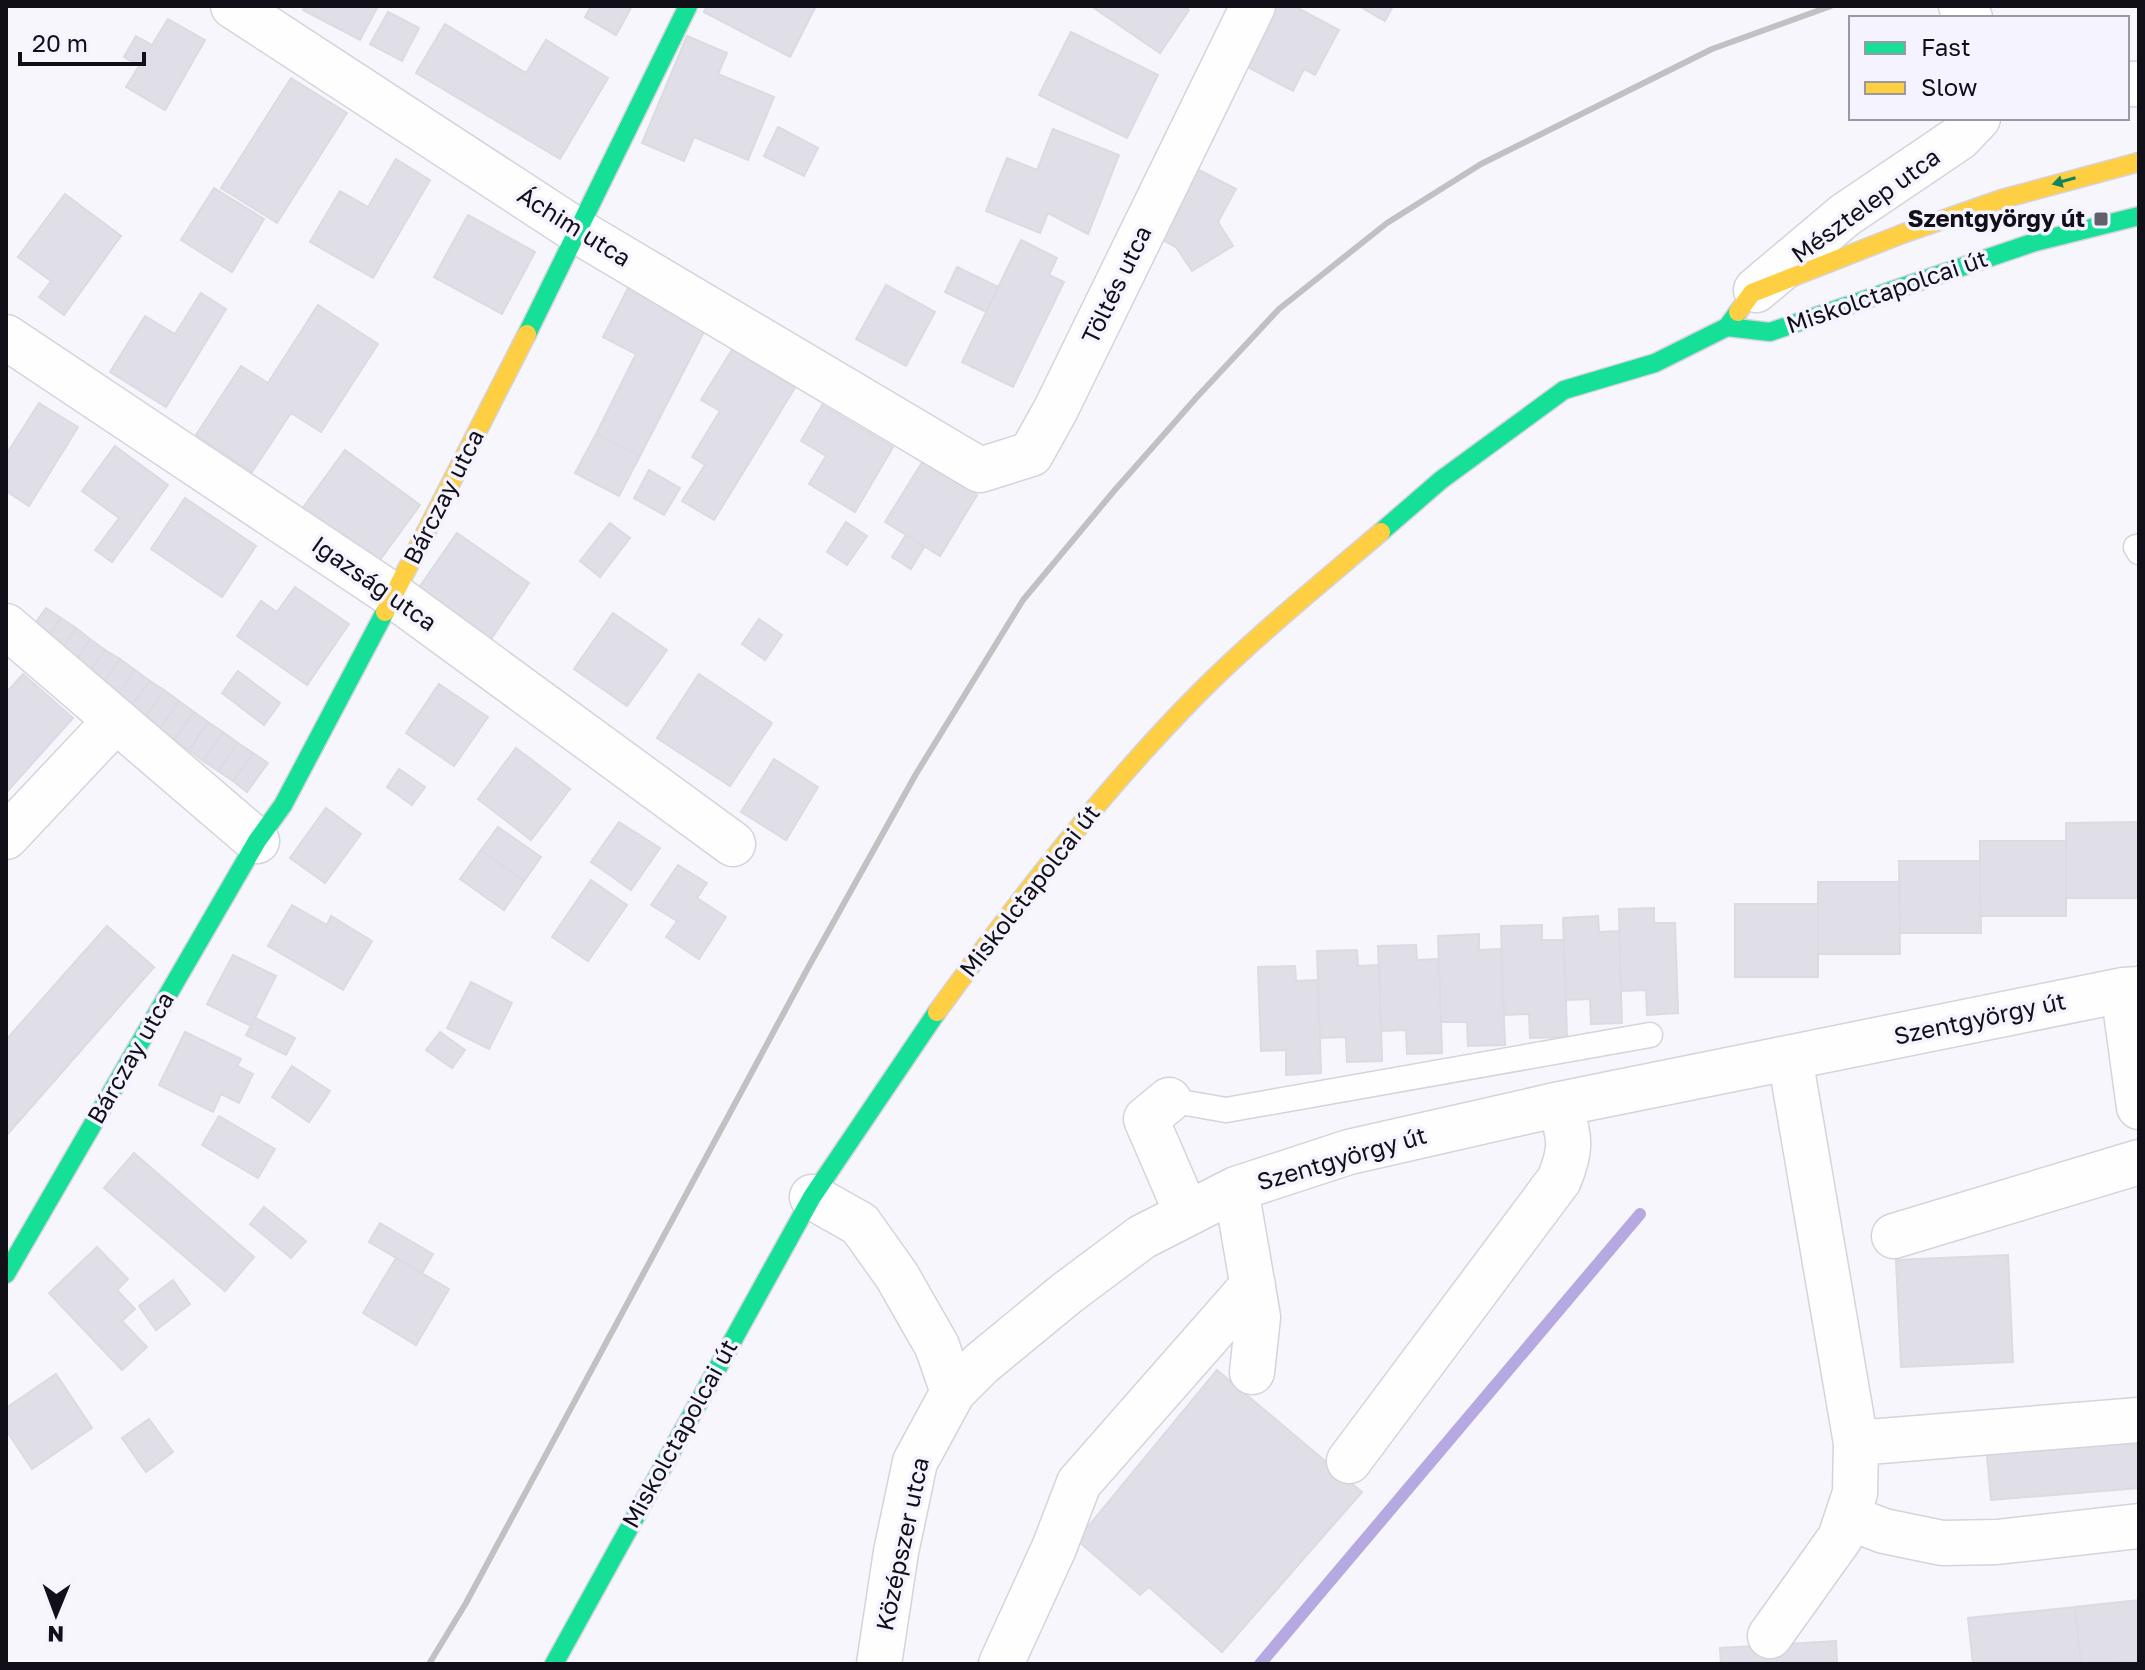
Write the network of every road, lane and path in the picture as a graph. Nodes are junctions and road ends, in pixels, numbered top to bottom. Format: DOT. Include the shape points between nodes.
graph roads {
  1 [pos="233,6"];
  2 [pos="688,6"];
  3 [pos="1253,6"];
  4 [pos="1976,120"];
  5 [pos="2139,162"];
  6 [pos="2139,216"];
  7 [pos="579,232"];
  8 [pos="1740,310"];
  9 [pos="6,337"];
  10 [pos="922,435"];
  11 [pos="394,596"];
  12 [pos="6,626"];
  13 [pos="116,720"];
  14 [pos="6,837"];
  15 [pos="257,841"];
  16 [pos="733,844"];
  17 [pos="2131,989"];
  18 [pos="1650,1035"];
  19 [pos="1790,1058"];
  20 [pos="1169,1100"];
  21 [pos="1560,1104"];
  22 [pos="2139,1107"];
  23 [pos="2139,1162"];
  24 [pos="1236,1189"];
  25 [pos="812,1197"];
  26 [pos="1187,1214"];
  27 [pos="1894,1236"];
  28 [pos="6,1274"];
  29 [pos="1253,1285"];
  30 [pos="1252,1372"];
  31 [pos="953,1392"];
  32 [pos="2139,1420"];
  33 [pos="1856,1443"];
  34 [pos="1349,1461"];
  35 [pos="1847,1517"];
  36 [pos="2139,1526"];
  37 [pos="1770,1636"];
  38 [pos="554,1664"];
  39 [pos="879,1664"];
  40 [pos="1001,1664"];
  1 -- 7 [label="street, Áchim utca"];
  2 -- 7 [label="street, Bárczay utca"];
  3 -- 10 [label="street, Töltés utca" via="1031,454 980,470"];
  4 -- 8 [label="street, Mésztelep utca" via="1959,138 1845,215"];
  5 -- 8 [label="street, Miskolctapolcai út, one-way" via="2002,199 1902,234"];
  6 -- 8 [label="street, Miskolctapolcai út" via="2035,242 1770,332"];
  7 -- 10 [label="street, Áchim utca"];
  7 -- 11 [label="street, Bárczay utca"];
  8 -- 25 [label="street, Miskolctapolcai út" via="1655,363 1564,390 1441,480 1200,692 1097,804 1003,922"];
  9 -- 11 [label="street, Igazság utca"];
  11 -- 15 [label="street, Bárczay utca" via="283,805"];
  11 -- 16 [label="street, Igazság utca"];
  12 -- 13 [label="street"];
  13 -- 14 [label="street"];
  13 -- 15 [label="street"];
  15 -- 28 [label="street, Bárczay utca"];
  17 -- 19 [label="street, Szentgyörgy út"];
  17 -- 22 [label="street, Szentgyörgy út"];
  18 -- 20 [label="lane" via="1226,1110"];
  19 -- 21 [label="street, Szentgyörgy út"];
  19 -- 33 [label="street"];
  20 -- 26 [label="street" via="1146,1119"];
  21 -- 24 [label="street, Szentgyörgy út" via="1349,1152"];
  21 -- 34 [label="street" via="1569,1157 1559,1180"];
  23 -- 27 [label="street"];
  24 -- 26 [label="street, Szentgyörgy út"];
  24 -- 29 [label="street"];
  25 -- 31 [label="street" via="860,1224 937,1346"];
  25 -- 38 [label="street, Miskolctapolcai út"];
  26 -- 31 [label="street, Szentgyörgy út" via="1142,1237 1067,1293"];
  29 -- 30 [label="street" via="1258,1317"];
  29 -- 40 [label="street" via="1079,1483"];
  31 -- 39 [label="street, Középszer utca" via="915,1462"];
  32 -- 33 [label="street"];
  33 -- 35 [label="street" via="1855,1493"];
  35 -- 36 [label="street" via="1942,1543"];
  35 -- 37 [label="street" via="1840,1538"];
}
